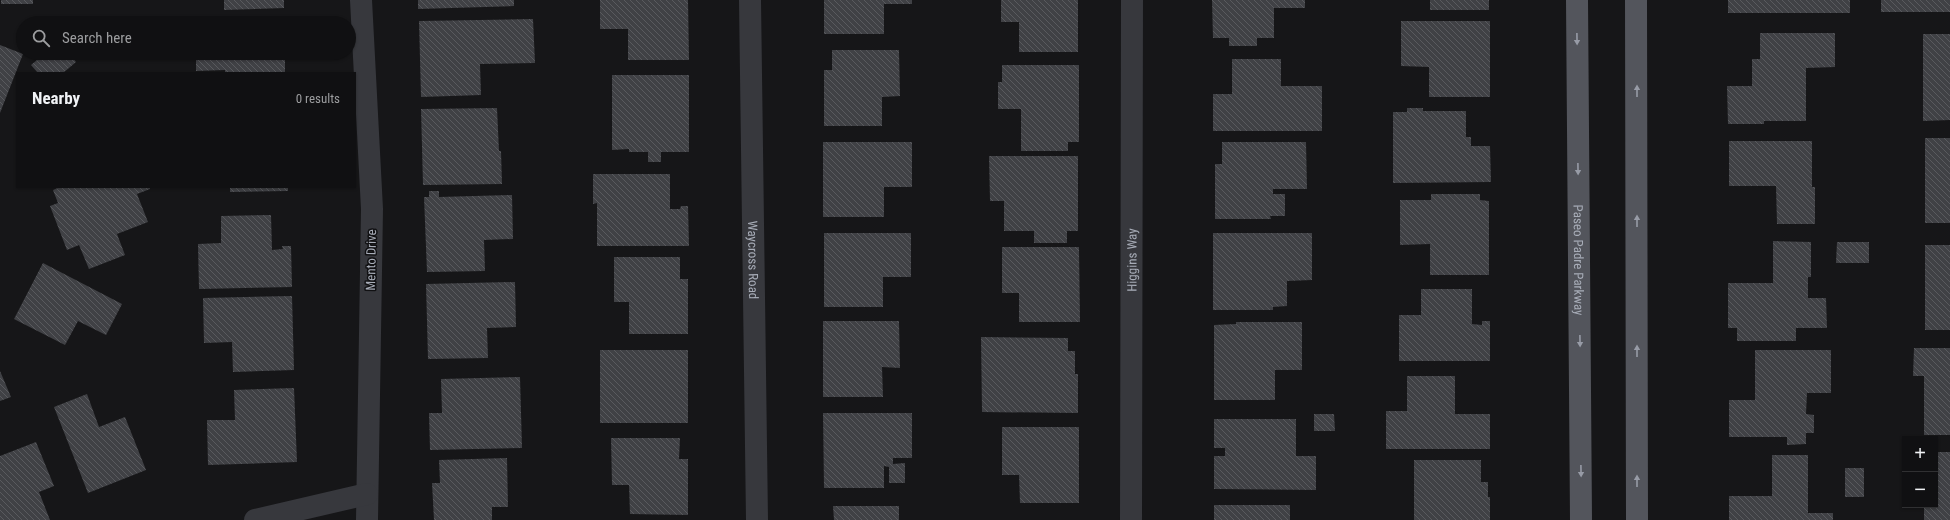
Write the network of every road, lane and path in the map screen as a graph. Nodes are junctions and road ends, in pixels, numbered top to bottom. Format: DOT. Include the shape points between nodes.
graph roads {
  1 [pos="360,0"];
  2 [pos="750,0"];
  3 [pos="1132,0"];
  4 [pos="1577,0"];
  5 [pos="1636,0"];
  6 [pos="367,494"];
  7 [pos="255,520"];
  8 [pos="367,520"];
  9 [pos="757,520"];
  10 [pos="1131,520"];
  11 [pos="1581,520"];
  12 [pos="1637,520"];
  1 -- 6 [label="street, Mento Drive" via="372,209"];
  2 -- 9 [label="street, Waycross Road"];
  3 -- 10 [label="street, Higgins Way"];
  4 -- 11 [label="main road, Paseo Padre Parkway, one-way"];
  12 -- 5 [label="main road, one-way"];
  6 -- 7 [label="street"];
  6 -- 8 [label="street, Mento Drive"];
}
